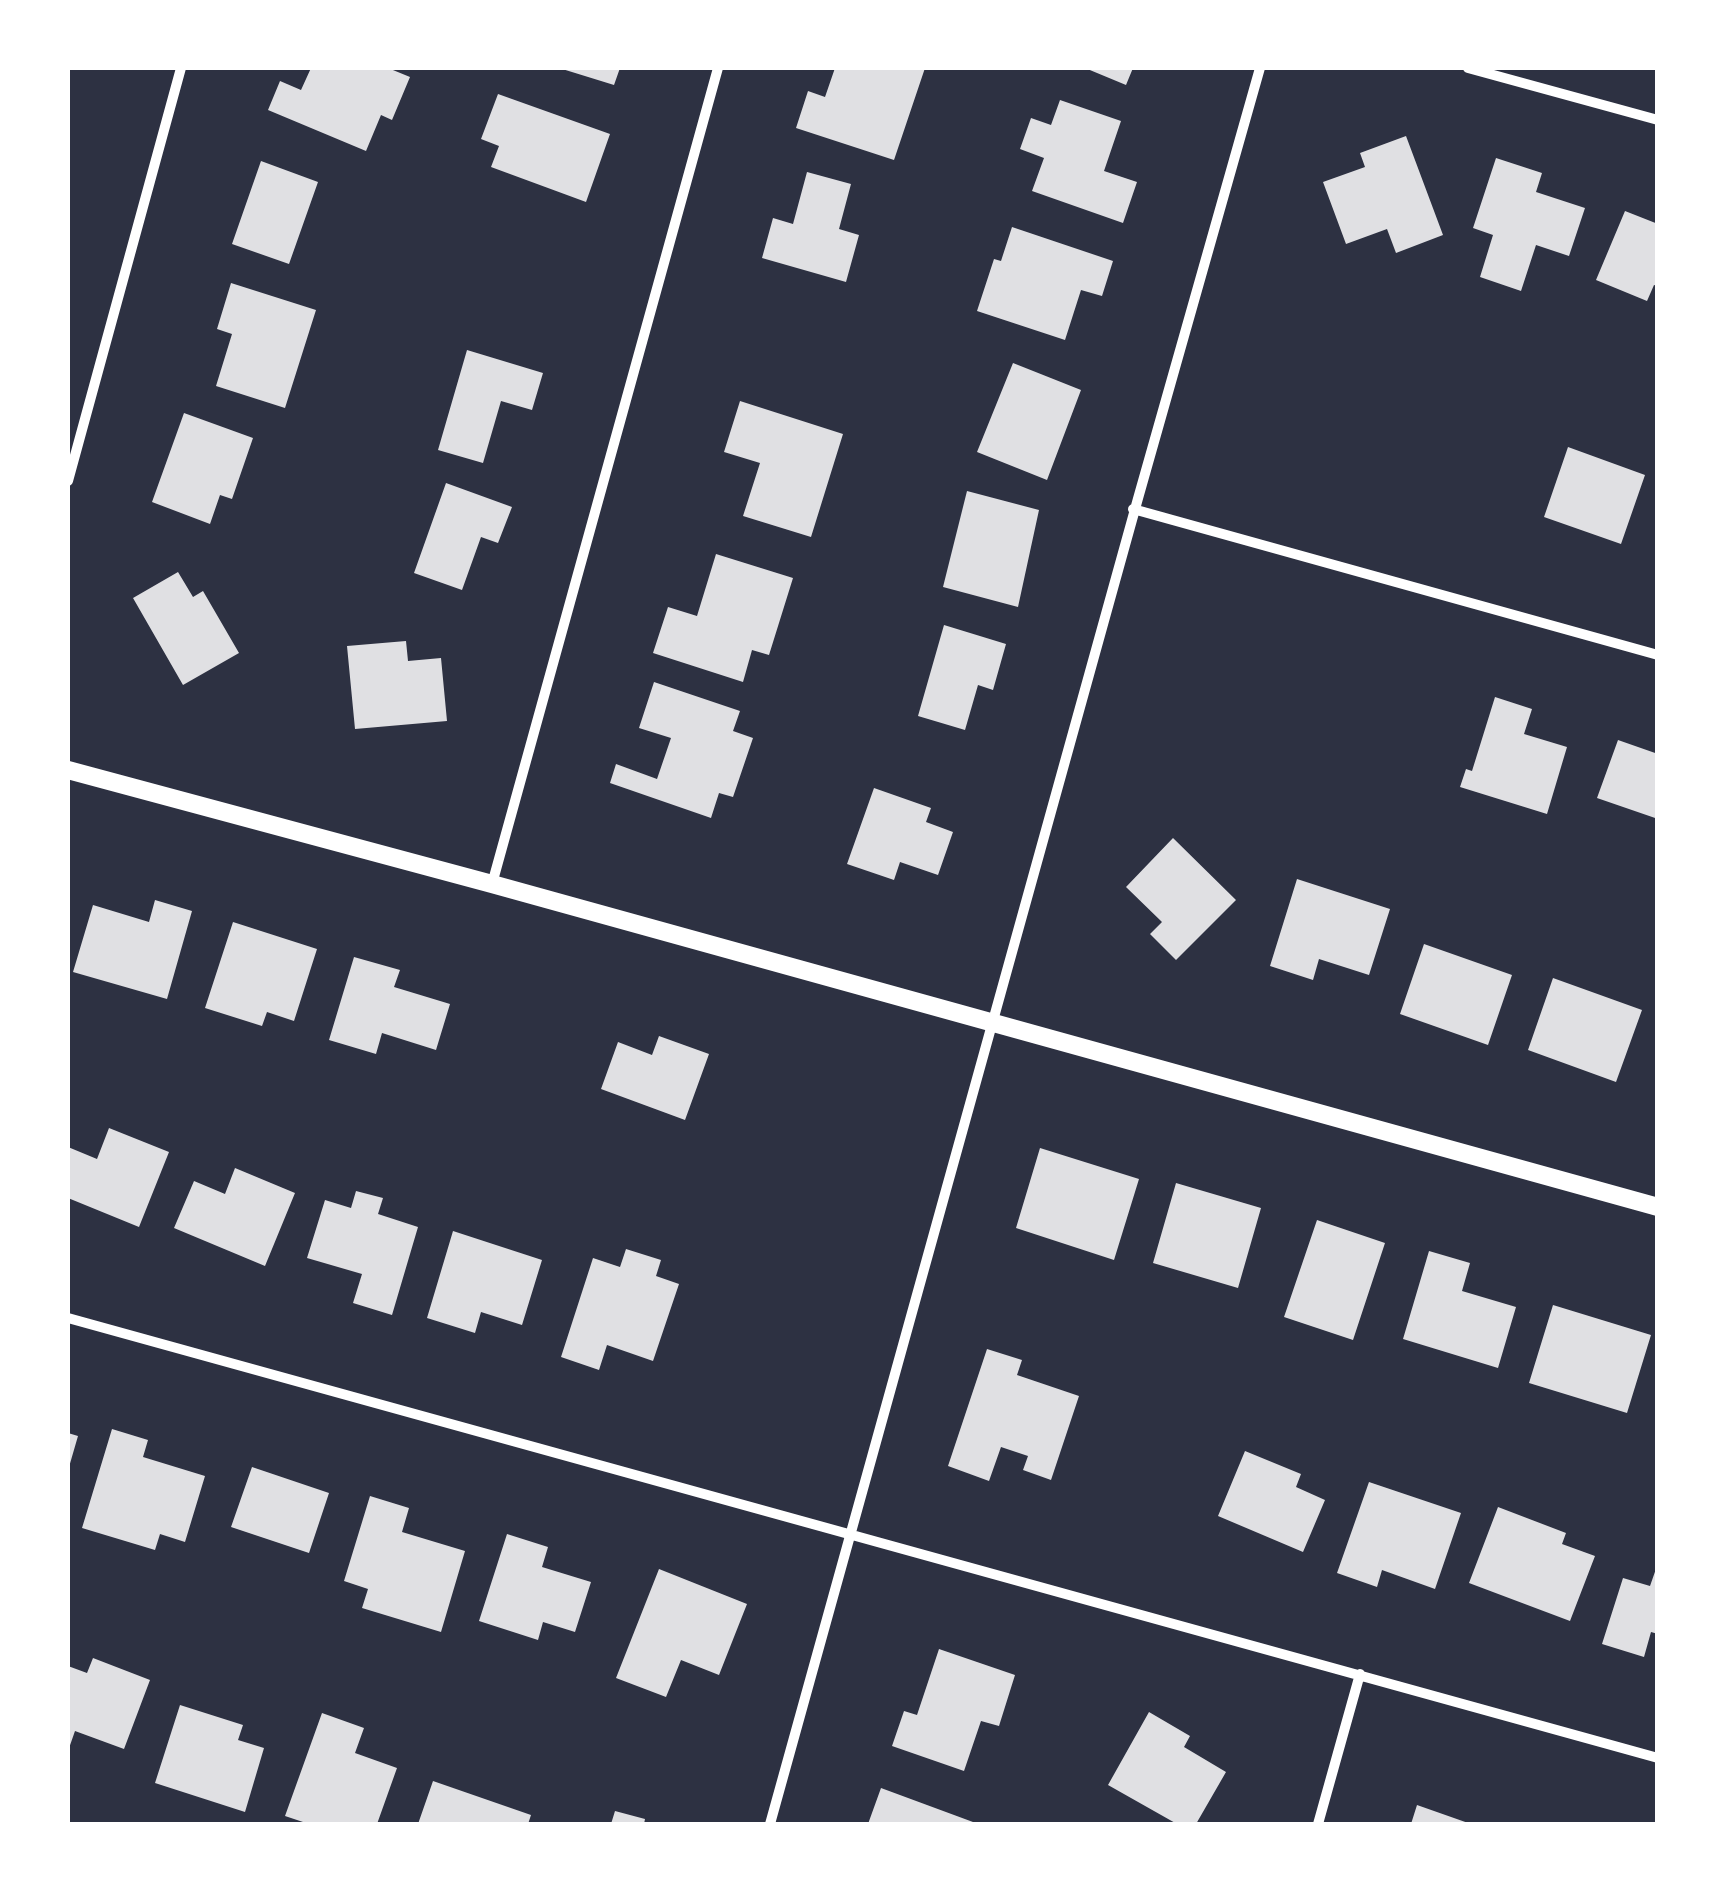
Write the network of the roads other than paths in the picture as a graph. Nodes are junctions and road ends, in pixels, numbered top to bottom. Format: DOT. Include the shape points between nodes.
graph roads {
  1 [pos="181,68"];
  2 [pos="718,68"];
  3 [pos="1260,68"];
  4 [pos="1468,68"];
  5 [pos="1658,120"];
  6 [pos="68,481"];
  7 [pos="1133,509"];
  8 [pos="1658,655"];
  9 [pos="68,770"];
  10 [pos="492,884"];
  11 [pos="994,1023"];
  12 [pos="1658,1207"];
  13 [pos="68,1318"];
  14 [pos="851,1536"];
  15 [pos="1360,1674"];
  16 [pos="1658,1758"];
  17 [pos="770,1824"];
  18 [pos="1318,1824"];
  1 -- 6 [label="street"];
  2 -- 10 [label="street"];
  3 -- 7 [label="street"];
  4 -- 5 [label="street"];
  7 -- 8 [label="street"];
  7 -- 11 [label="street"];
  9 -- 10 [label="street"];
  10 -- 11 [label="street"];
  11 -- 12 [label="street"];
  11 -- 14 [label="street"];
  13 -- 14 [label="street"];
  14 -- 15 [label="street"];
  14 -- 17 [label="street"];
  15 -- 16 [label="street"];
  15 -- 18 [label="street"];
}
